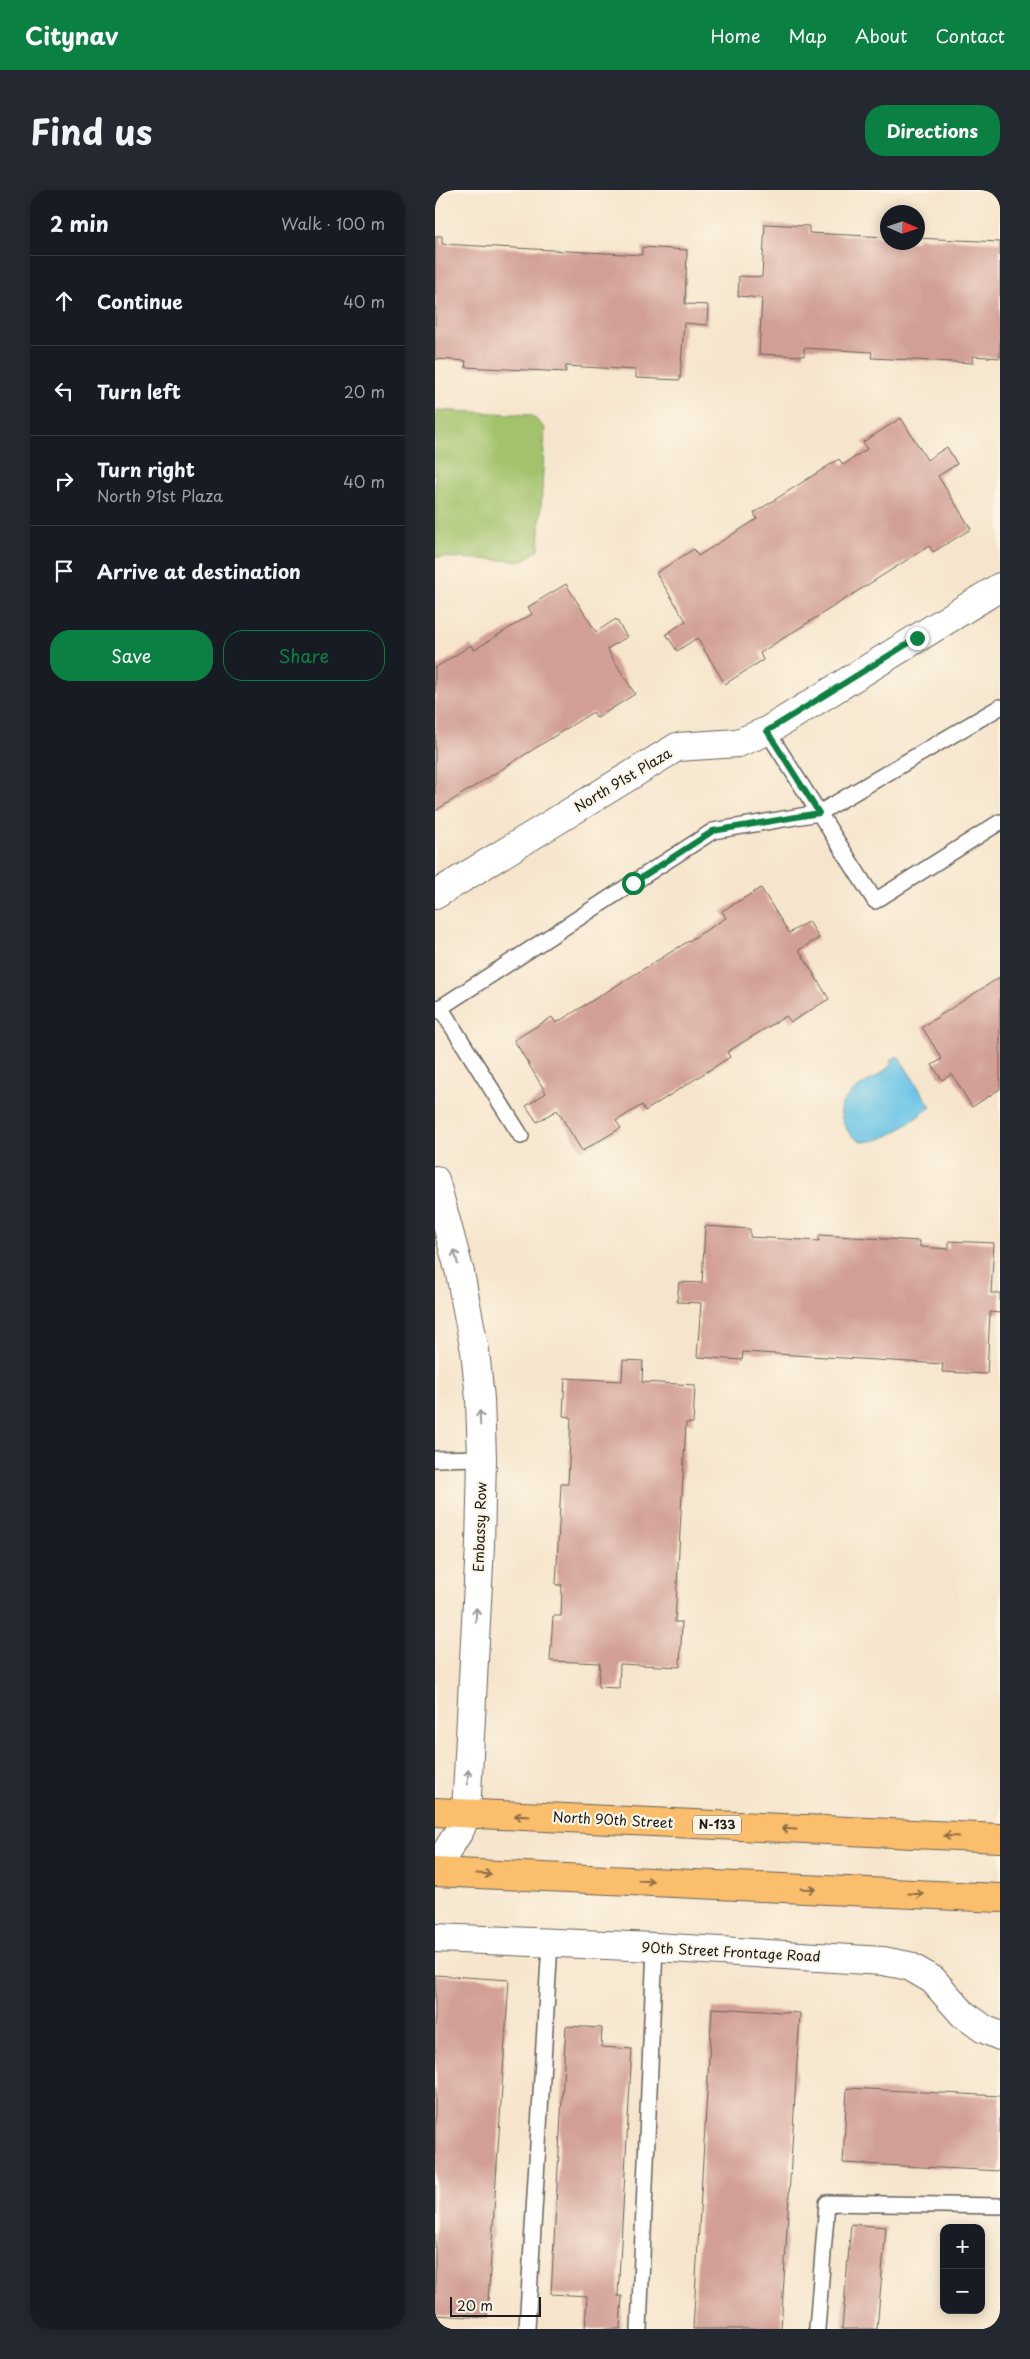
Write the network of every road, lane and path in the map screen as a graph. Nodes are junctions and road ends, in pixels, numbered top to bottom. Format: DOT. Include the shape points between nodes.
graph roads {
  1 [pos="1000,587"];
  2 [pos="1000,707"];
  3 [pos="767,731"];
  4 [pos="819,813"];
  5 [pos="1000,822"];
  6 [pos="435,895"];
  7 [pos="438,1009"];
  8 [pos="521,1136"];
  9 [pos="435,1180"];
  10 [pos="482,1458"];
  11 [pos="435,1459"];
  12 [pos="435,1812"];
  13 [pos="466,1814"];
  14 [pos="1000,1838"];
  15 [pos="435,1871"];
  16 [pos="1000,1898"];
  17 [pos="435,1938"];
  18 [pos="550,1943"];
  19 [pos="655,1947"];
  20 [pos="1000,2036"];
  21 [pos="1000,2206"];
  22 [pos="527,2329"];
  23 [pos="639,2329"];
  24 [pos="817,2329"];
  1 -- 3 [label="street, North 91st Plaza"];
  2 -- 4 [label="lane"];
  3 -- 4 [label="lane"];
  3 -- 6 [label="street, North 91st Plaza" via="738,742 677,747"];
  4 -- 5 [label="lane" via="875,901"];
  4 -- 7 [label="lane" via="713,831"];
  7 -- 8 [label="lane"];
  10 -- 9 [label="street, Embassy Row, one-way" via="475,1351 460,1273"];
  10 -- 11 [label="lane"];
  13 -- 10 [label="street, Embassy Row, one-way"];
  12 -- 13 [label="main road, North 90th Street / N-133"];
  14 -- 13 [label="main road, North 90th Street / N-133, one-way"];
  13 -- 15 [label="street, Embassy Row"];
  15 -- 16 [label="main road, one-way"];
  17 -- 18 [label="street, 90th Street Frontage Road"];
  18 -- 19 [label="street, 90th Street Frontage Road"];
  18 -- 22 [label="lane"];
  19 -- 20 [label="street, 90th Street Frontage Road" via="883,1961 909,1966 933,1980 963,2014"];
  19 -- 23 [label="lane"];
  21 -- 24 [label="lane" via="827,2203"];
}
